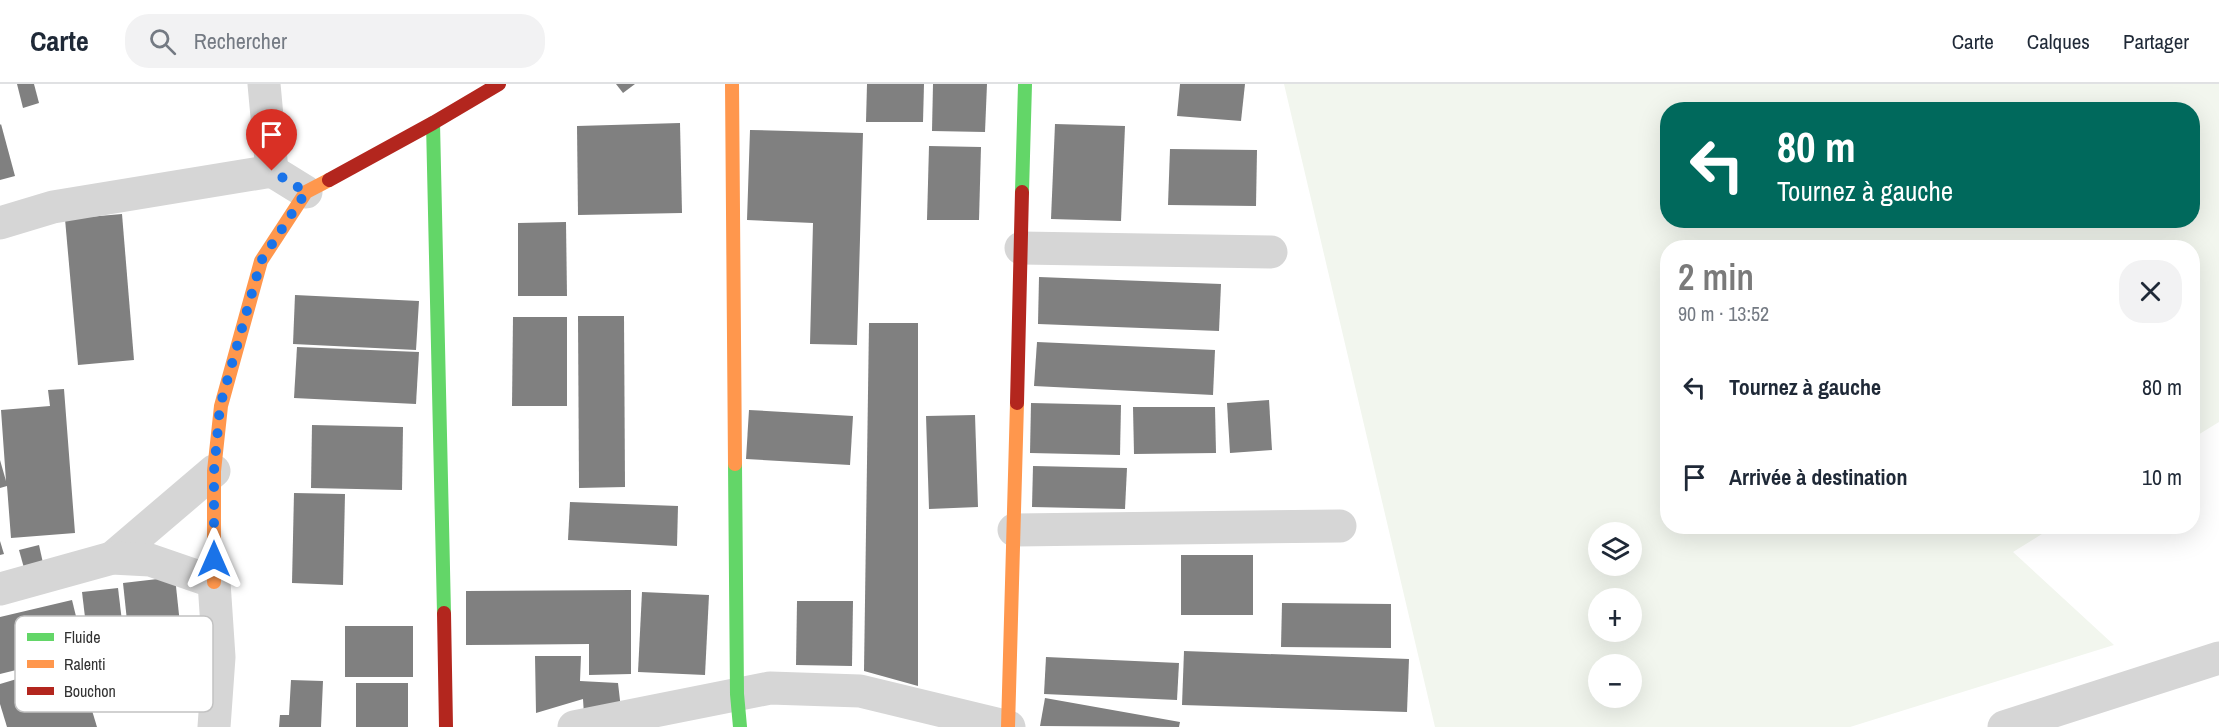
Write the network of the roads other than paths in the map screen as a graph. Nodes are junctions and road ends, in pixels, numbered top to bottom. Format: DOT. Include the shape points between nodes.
graph roads {
  1 [pos="264,84"];
  2 [pos="499,84"];
  3 [pos="732,84"];
  4 [pos="1025,84"];
  5 [pos="433,123"];
  6 [pos="272,171"];
  7 [pos="306,192"];
  8 [pos="0,223"];
  9 [pos="1021,248"];
  10 [pos="1271,252"];
  11 [pos="214,471"];
  12 [pos="1340,526"];
  13 [pos="1014,530"];
  14 [pos="112,558"];
  15 [pos="214,582"];
  16 [pos="0,589"];
  17 [pos="2219,658"];
  18 [pos="737,694"];
  19 [pos="214,727"];
  20 [pos="447,727"];
  21 [pos="574,727"];
  22 [pos="740,727"];
  23 [pos="1008,727"];
  24 [pos="2004,727"];
  1 -- 6 [label="street"];
  2 -- 5 [label="street"];
  3 -- 18 [label="street"];
  4 -- 9 [label="street"];
  5 -- 7 [label="street"];
  5 -- 20 [label="street"];
  6 -- 7 [label="street"];
  6 -- 8 [label="street" via="53,207"];
  7 -- 11 [label="street" via="261,261 220,406"];
  9 -- 10 [label="street"];
  9 -- 13 [label="street"];
  11 -- 14 [label="street"];
  11 -- 15 [label="street"];
  12 -- 13 [label="street"];
  13 -- 23 [label="street"];
  14 -- 15 [label="street" via="150,560"];
  14 -- 16 [label="street"];
  15 -- 19 [label="street" via="219,657"];
  17 -- 24 [label="street"];
  18 -- 21 [label="street"];
  18 -- 22 [label="street"];
  18 -- 23 [label="street" via="770,688 860,691"];
}
